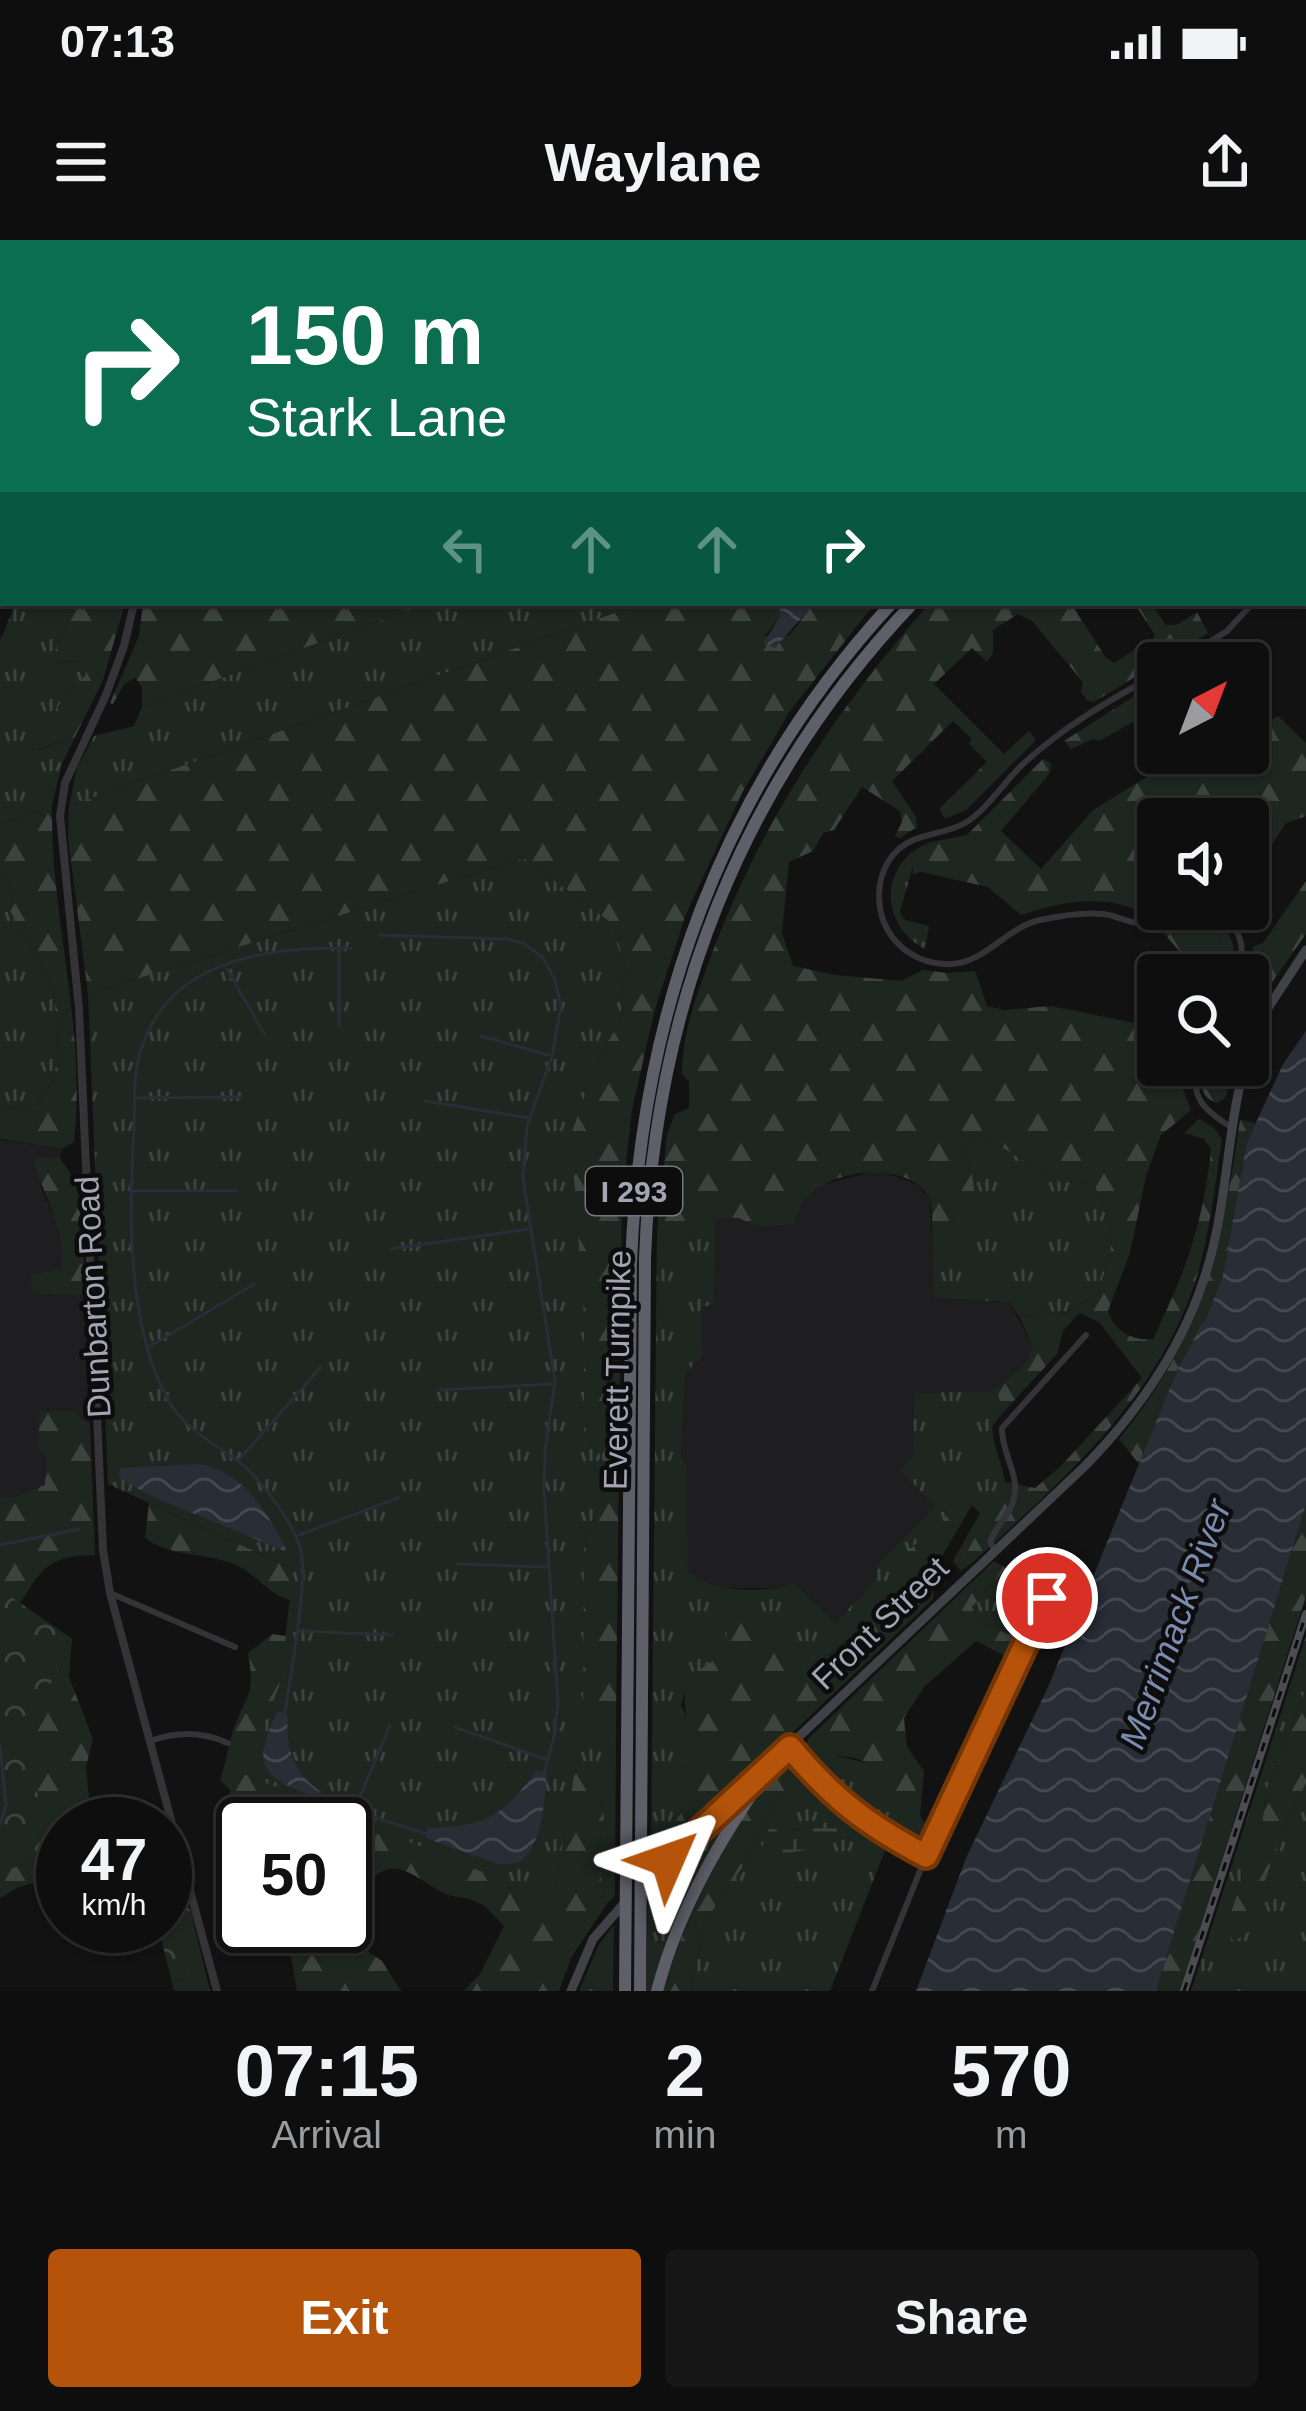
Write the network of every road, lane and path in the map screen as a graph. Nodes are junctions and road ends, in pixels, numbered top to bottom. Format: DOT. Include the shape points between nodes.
graph roads {
  1 [pos="133,606"];
  2 [pos="890,606"];
  3 [pos="910,606"];
  4 [pos="1249,606"];
  5 [pos="1210,642"];
  6 [pos="1137,686"];
  7 [pos="1306,950"];
  8 [pos="1242,954"];
  9 [pos="1269,1006"];
  10 [pos="1197,1086"];
  11 [pos="1240,1086"];
  12 [pos="1231,1127"];
  13 [pos="1086,1335"];
  14 [pos="994,1551"];
  15 [pos="110,1593"];
  16 [pos="1047,1598"];
  17 [pos="235,1647"];
  18 [pos="151,1741"];
  19 [pos="228,1743"];
  20 [pos="790,1747"];
  21 [pos="773,1762"];
  22 [pos="634,1844"];
  23 [pos="926,1856"];
  24 [pos="217,1991"];
  25 [pos="571,1991"];
  26 [pos="625,1991"];
  27 [pos="640,1991"];
  28 [pos="657,1991"];
  29 [pos="872,1991"];
  1 -- 15 [label="street, Dunbarton Road" via="106,695 65,783 60,817 79,1009"];
  2 -- 22 [label="highway, Everett Turnpike / I 293" via="808,708 744,812 688,939 654,1056 631,1247"];
  3 -- 22 [label="highway, Everett Turnpike / I 293" via="830,701 756,820 704,937 665,1066 645,1258"];
  4 -- 5 [label="street"];
  6 -- 8 [label="street" via="1051,740 970,820 903,845 883,874 886,927 902,949 946,964 972,959 1041,920 1099,914 1145,923 1210,910 1229,921"];
  7 -- 9 [label="main road"];
  10 -- 12 [label="street" via="1197,1099"];
  11 -- 12 [label="main road, Front Street"];
  12 -- 14 [label="main road, Front Street" via="1212,1251 1174,1350 1114,1435"];
  13 -- 14 [label="street" via="1002,1428 1016,1490 992,1534"];
  14 -- 20 [label="main road, Front Street"];
  15 -- 17 [label="street"];
  15 -- 18 [label="street, Dunbarton Road"];
  16 -- 23 [label="street"];
  18 -- 19 [label="street" via="179,1734"];
  18 -- 24 [label="street, Dunbarton Road"];
  20 -- 21 [label="main road, Front Street"];
  20 -- 23 [label="street" via="842,1804"];
  21 -- 25 [label="main road, Front Street" via="614,1912"];
  21 -- 28 [label="highway" via="702,1873"];
  22 -- 26 [label="highway, Everett Turnpike / I 293"];
  22 -- 27 [label="highway, Everett Turnpike / I 293"];
  23 -- 29 [label="street"];
}
